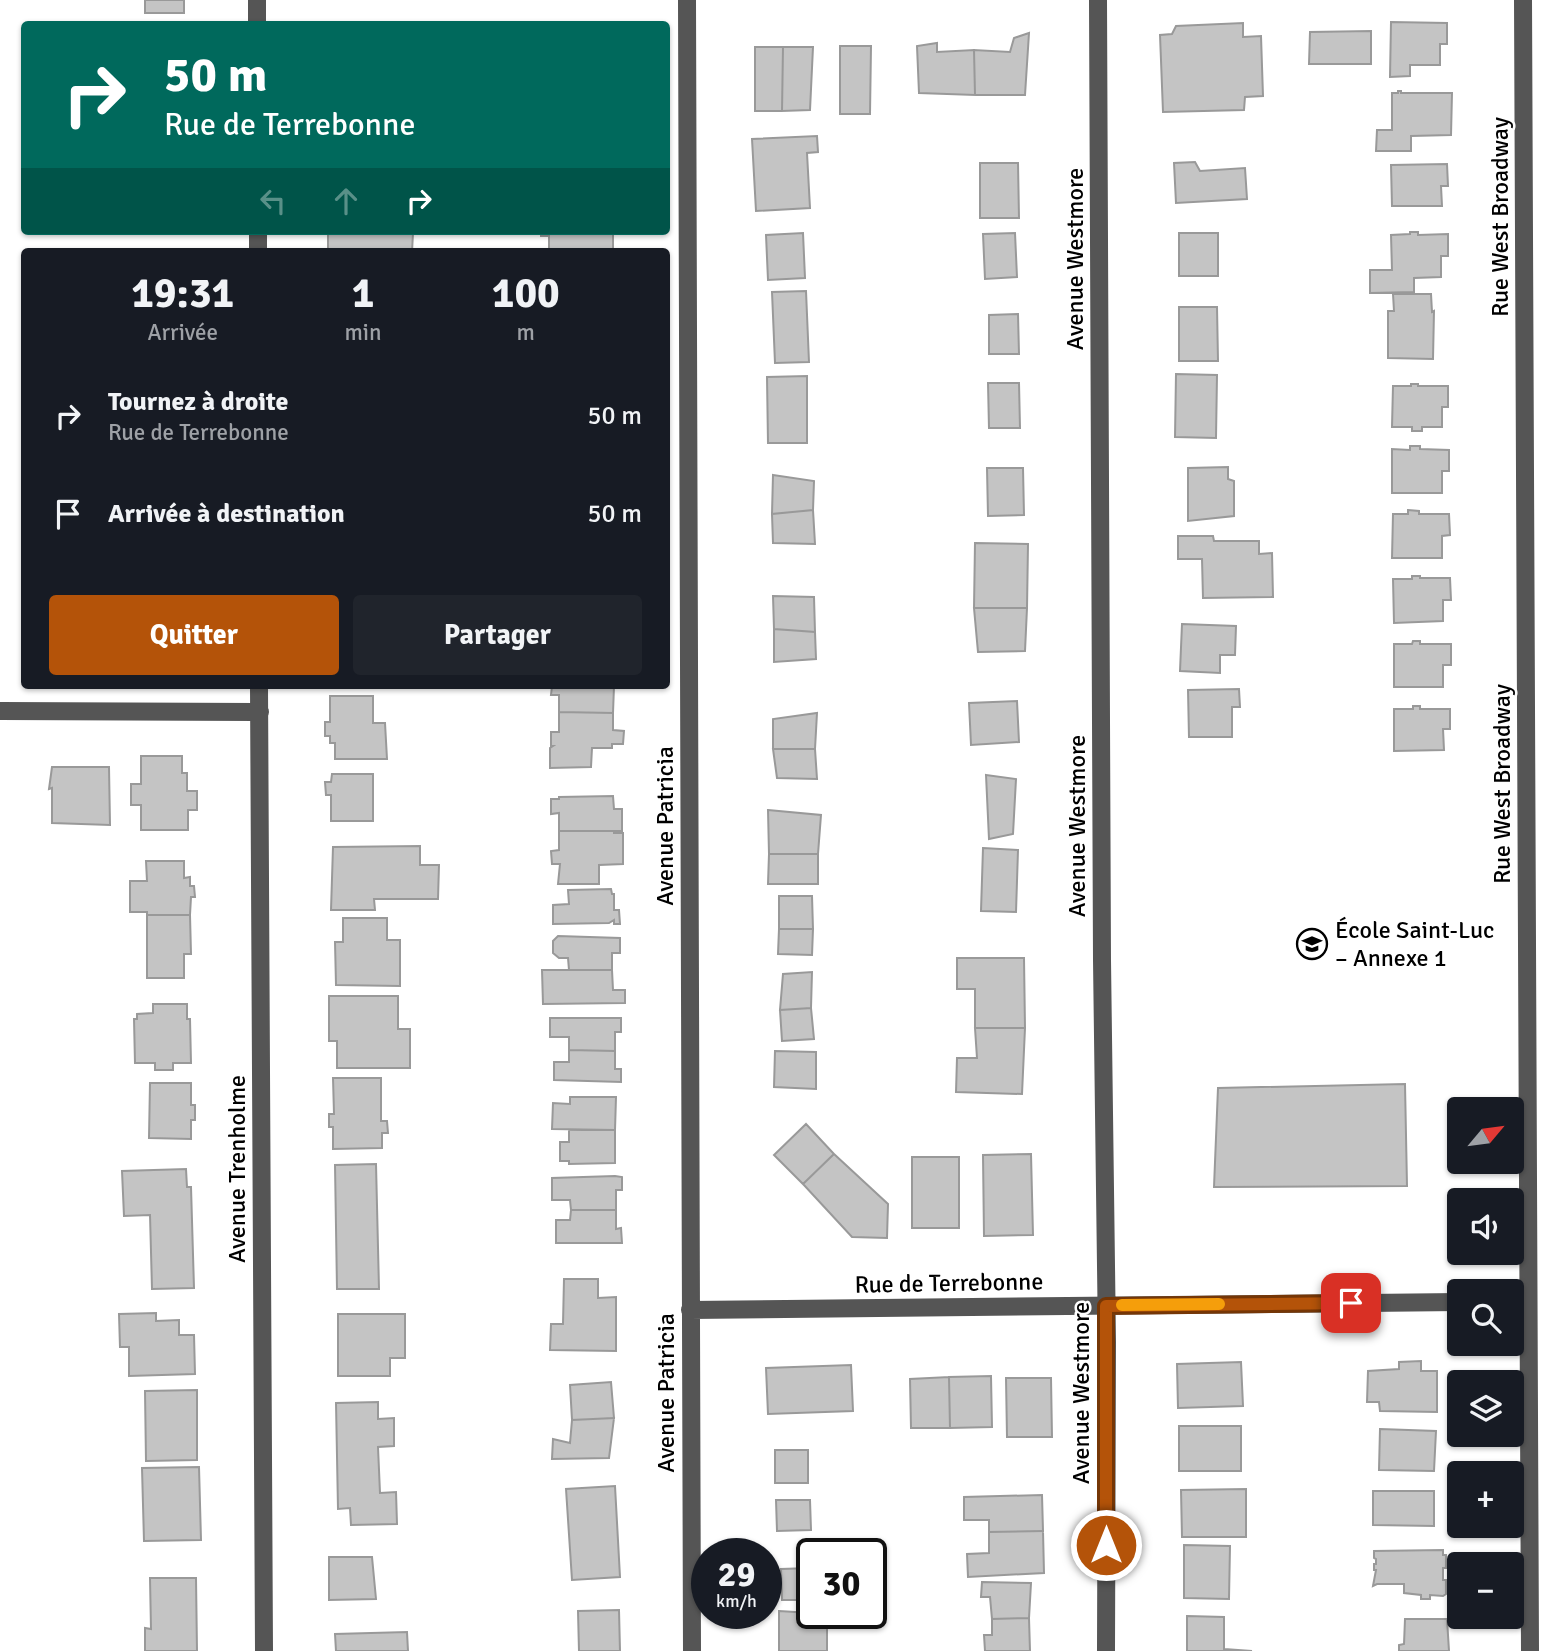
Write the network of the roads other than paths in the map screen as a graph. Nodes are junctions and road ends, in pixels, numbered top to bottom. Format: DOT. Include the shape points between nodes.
graph roads {
  1 [pos="257,0"];
  2 [pos="687,0"];
  3 [pos="1098,0"];
  4 [pos="1523,0"];
  5 [pos="257,21"];
  6 [pos="259,689"];
  7 [pos="0,711"];
  8 [pos="260,712"];
  9 [pos="1537,1144"];
  10 [pos="1522,1279"];
  11 [pos="1447,1302"];
  12 [pos="1106,1306"];
  13 [pos="690,1310"];
  14 [pos="1524,1335"];
  15 [pos="1538,1455"];
  16 [pos="264,1651"];
  17 [pos="692,1651"];
  18 [pos="1106,1651"];
  19 [pos="1530,1651"];
  1 -- 5 [label="street"];
  2 -- 13 [label="street, Avenue Patricia"];
  3 -- 12 [label="street, Avenue Westmore"];
  4 -- 9 [label="street, Rue West Broadway"];
  6 -- 8 [label="street, Avenue Trenholme"];
  7 -- 8 [label="street"];
  8 -- 16 [label="street, Avenue Trenholme"];
  9 -- 10 [label="street, Rue West Broadway"];
  11 -- 12 [label="street, Rue de Terrebonne"];
  12 -- 13 [label="street, Rue de Terrebonne"];
  12 -- 18 [label="street, Avenue Westmore"];
  13 -- 17 [label="street, Avenue Patricia"];
  14 -- 15 [label="street, Rue West Broadway"];
  15 -- 19 [label="street, Rue West Broadway"];
}
